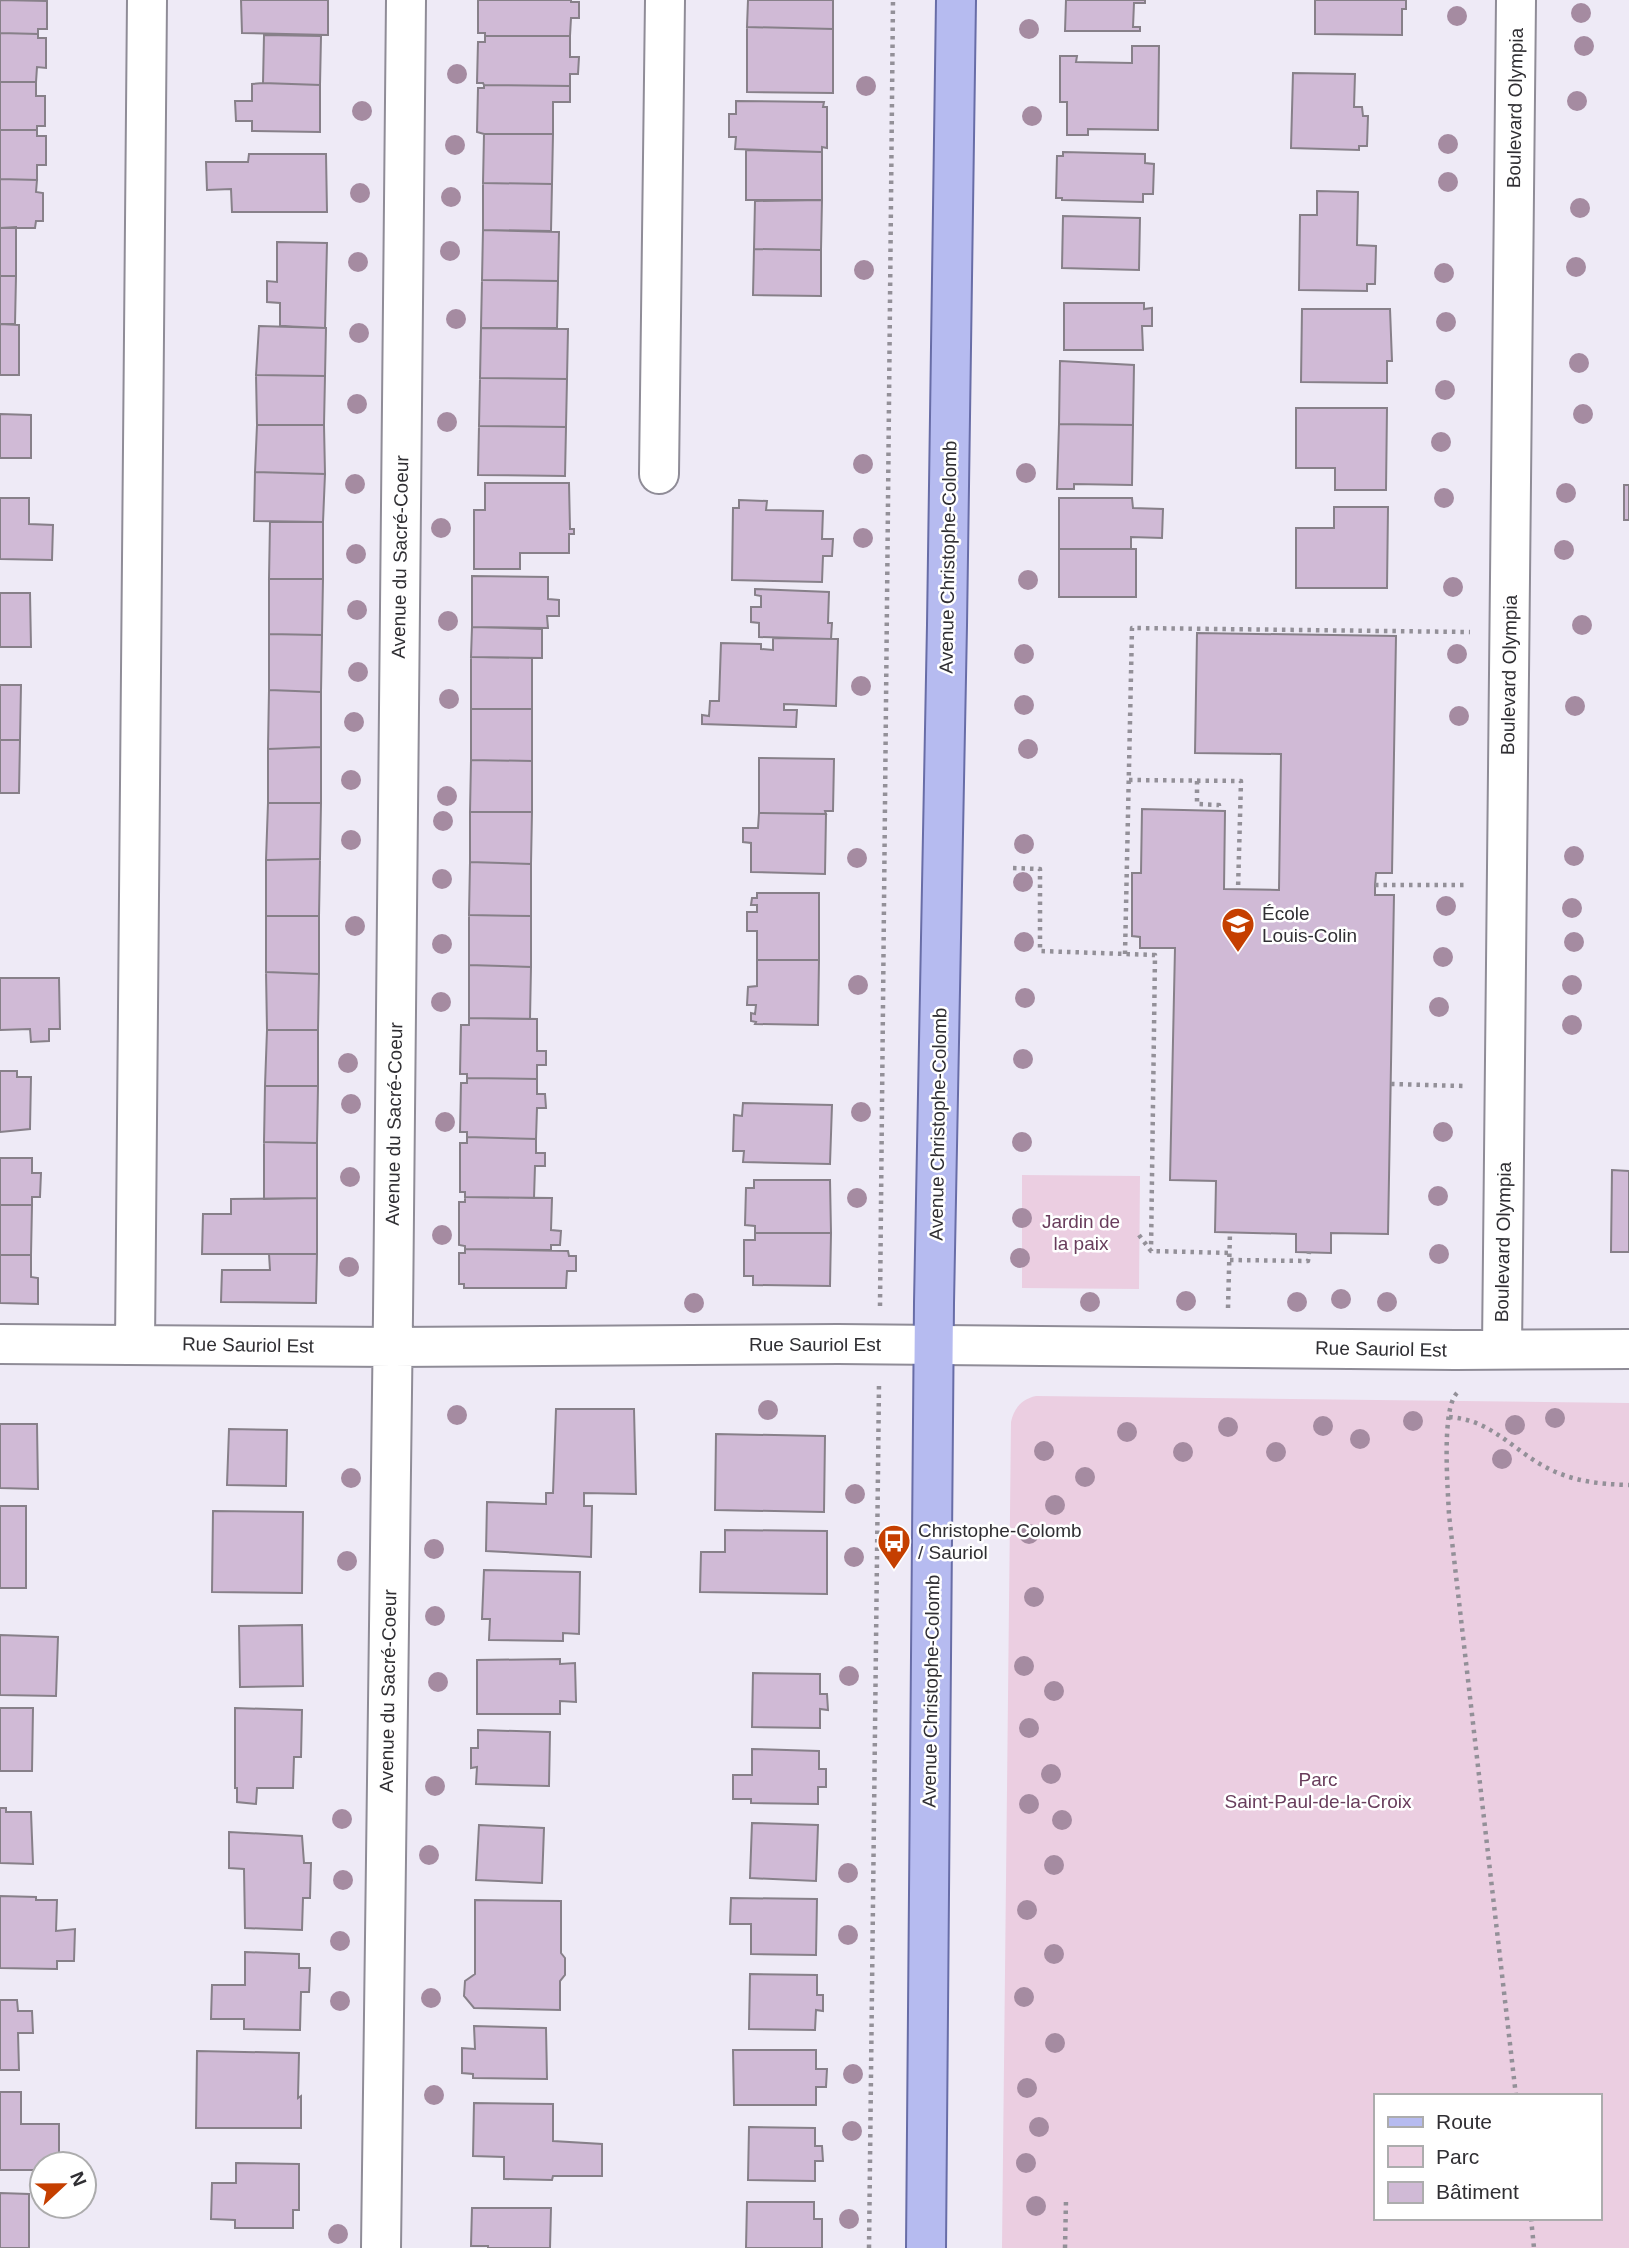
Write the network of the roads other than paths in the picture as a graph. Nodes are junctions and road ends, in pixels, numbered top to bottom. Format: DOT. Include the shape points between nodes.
graph roads {
  1 [pos="147,0"];
  2 [pos="406,0"];
  3 [pos="665,0"];
  4 [pos="956,0"];
  5 [pos="1516,0"];
  6 [pos="659,474"];
  7 [pos="0,1344"];
  8 [pos="135,1344"];
  9 [pos="934,1345"];
  10 [pos="393,1347"];
  11 [pos="1502,1349"];
  12 [pos="1629,1349"];
  13 [pos="381,2248"];
  14 [pos="926,2248"];
  1 -- 8 [label="street"];
  2 -- 10 [label="street, Avenue du Sacré-Coeur"];
  3 -- 6 [label="street"];
  4 -- 9 [label="main road, Avenue Christophe-Colomb"];
  5 -- 11 [label="street, Boulevard Olympia"];
  7 -- 8 [label="street, Rue Sauriol Est"];
  8 -- 10 [label="street, Rue Sauriol Est"];
  9 -- 10 [label="street, Rue Sauriol Est"];
  9 -- 11 [label="street, Rue Sauriol Est"];
  9 -- 14 [label="main road, Avenue Christophe-Colomb"];
  10 -- 13 [label="street, Avenue du Sacré-Coeur"];
  11 -- 12 [label="street, Rue Sauriol Est"];
}
